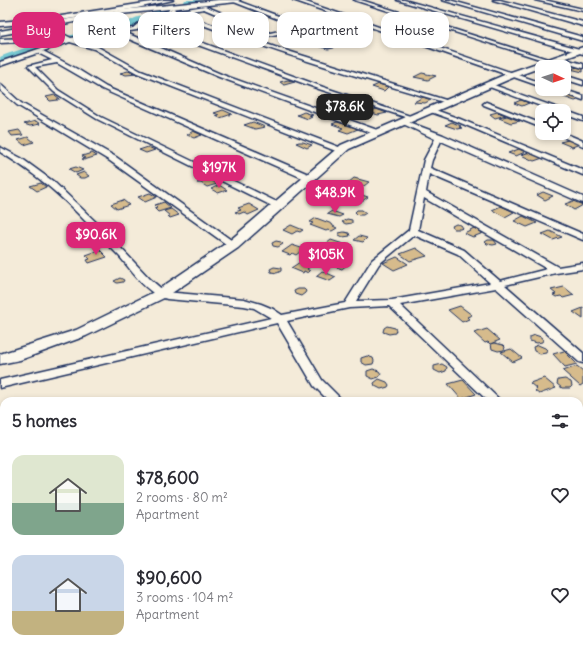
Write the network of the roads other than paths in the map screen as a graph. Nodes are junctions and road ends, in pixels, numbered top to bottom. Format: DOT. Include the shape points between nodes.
graph roads {
  1 [pos="231,0"];
  2 [pos="237,0"];
  3 [pos="295,0"];
  4 [pos="356,0"];
  5 [pos="399,0"];
  6 [pos="444,0"];
  7 [pos="495,0"];
  8 [pos="537,0"];
  9 [pos="172,7"];
  10 [pos="583,10"];
  11 [pos="277,17"];
  12 [pos="1,24"];
  13 [pos="212,24"];
  14 [pos="583,24"];
  15 [pos="0,32"];
  16 [pos="277,33"];
  17 [pos="270,35"];
  18 [pos="130,37"];
  19 [pos="73,38"];
  20 [pos="67,39"];
  21 [pos="583,39"];
  22 [pos="0,41"];
  23 [pos="204,45"];
  24 [pos="269,47"];
  25 [pos="38,51"];
  26 [pos="581,51"];
  27 [pos="554,60"];
  28 [pos="59,61"];
  29 [pos="0,64"];
  30 [pos="571,64"];
  31 [pos="583,66"];
  32 [pos="535,69"];
  33 [pos="512,75"];
  34 [pos="571,79"];
  35 [pos="535,83"];
  36 [pos="583,83"];
  37 [pos="489,85"];
  38 [pos="0,86"];
  39 [pos="571,94"];
  40 [pos="583,98"];
  41 [pos="449,102"];
  42 [pos="486,104"];
  43 [pos="541,104"];
  44 [pos="430,110"];
  45 [pos="571,115"];
  46 [pos="583,119"];
  47 [pos="408,120"];
  48 [pos="535,123"];
  49 [pos="377,134"];
  50 [pos="440,137"];
  51 [pos="571,139"];
  52 [pos="583,144"];
  53 [pos="2,149"];
  54 [pos="341,151"];
  55 [pos="427,170"];
  56 [pos="583,173"];
  57 [pos="310,178"];
  58 [pos="422,193"];
  59 [pos="583,200"];
  60 [pos="278,206"];
  61 [pos="412,231"];
  62 [pos="583,237"];
  63 [pos="233,245"];
  64 [pos="583,266"];
  65 [pos="556,270"];
  66 [pos="499,284"];
  67 [pos="161,294"];
  68 [pos="392,303"];
  69 [pos="350,305"];
  70 [pos="280,319"];
  71 [pos="0,359"];
  72 [pos="583,359"];
  73 [pos="0,384"];
  74 [pos="334,397"];
  75 [pos="490,397"];
  1 -- 2 [label="street"];
  1 -- 9 [label="street"];
  1 -- 11 [label="street"];
  3 -- 33 [label="street"];
  4 -- 27 [label="street"];
  5 -- 26 [label="street"];
  6 -- 21 [label="street"];
  7 -- 14 [label="street"];
  8 -- 10 [label="street"];
  9 -- 12 [label="street" via="138,7"];
  9 -- 13 [label="street"];
  9 -- 15 [label="street" via="98,15"];
  9 -- 17 [label="street" via="205,7"];
  9 -- 20 [label="street" via="46,27"];
  16 -- 17 [label="street"];
  18 -- 49 [label="street" via="221,76"];
  19 -- 20 [label="street"];
  20 -- 22 [label="street"];
  20 -- 25 [label="street"];
  20 -- 54 [label="street" via="96,48 139,72"];
  23 -- 47 [label="street"];
  24 -- 41 [label="street" via="340,71"];
  25 -- 28 [label="street"];
  25 -- 29 [label="street"];
  26 -- 27 [label="street"];
  28 -- 57 [label="street" via="104,88"];
  28 -- 60 [label="street" via="31,66 56,91 99,118"];
  30 -- 31 [label="street"];
  32 -- 33 [label="street"];
  33 -- 35 [label="street"];
  33 -- 37 [label="street"];
  34 -- 36 [label="street"];
  37 -- 41 [label="street"];
  37 -- 43 [label="street"];
  38 -- 63 [label="street" via="19,104 113,159"];
  39 -- 40 [label="street"];
  41 -- 44 [label="street"];
  42 -- 48 [label="street"];
  44 -- 47 [label="street"];
  44 -- 56 [label="street"];
  45 -- 46 [label="street"];
  47 -- 49 [label="street"];
  47 -- 50 [label="street"];
  49 -- 54 [label="street"];
  50 -- 55 [label="street" via="428,160"];
  50 -- 59 [label="street"];
  51 -- 52 [label="street"];
  53 -- 67 [label="street" via="63,195"];
  54 -- 57 [label="street"];
  55 -- 58 [label="street"];
  55 -- 62 [label="street"];
  57 -- 60 [label="street"];
  58 -- 61 [label="street"];
  58 -- 65 [label="street"];
  60 -- 63 [label="street"];
  61 -- 66 [label="street" via="460,252"];
  61 -- 69 [label="street" via="375,262"];
  63 -- 67 [label="street"];
  64 -- 65 [label="street"];
  65 -- 66 [label="street"];
  66 -- 68 [label="street"];
  66 -- 72 [label="street"];
  67 -- 70 [label="street" via="186,299 257,305 273,312"];
  67 -- 71 [label="street" via="81,333"];
  68 -- 69 [label="street"];
  68 -- 75 [label="street"];
  69 -- 70 [label="street"];
  70 -- 73 [label="street"];
  70 -- 74 [label="street" via="318,383"];
}
